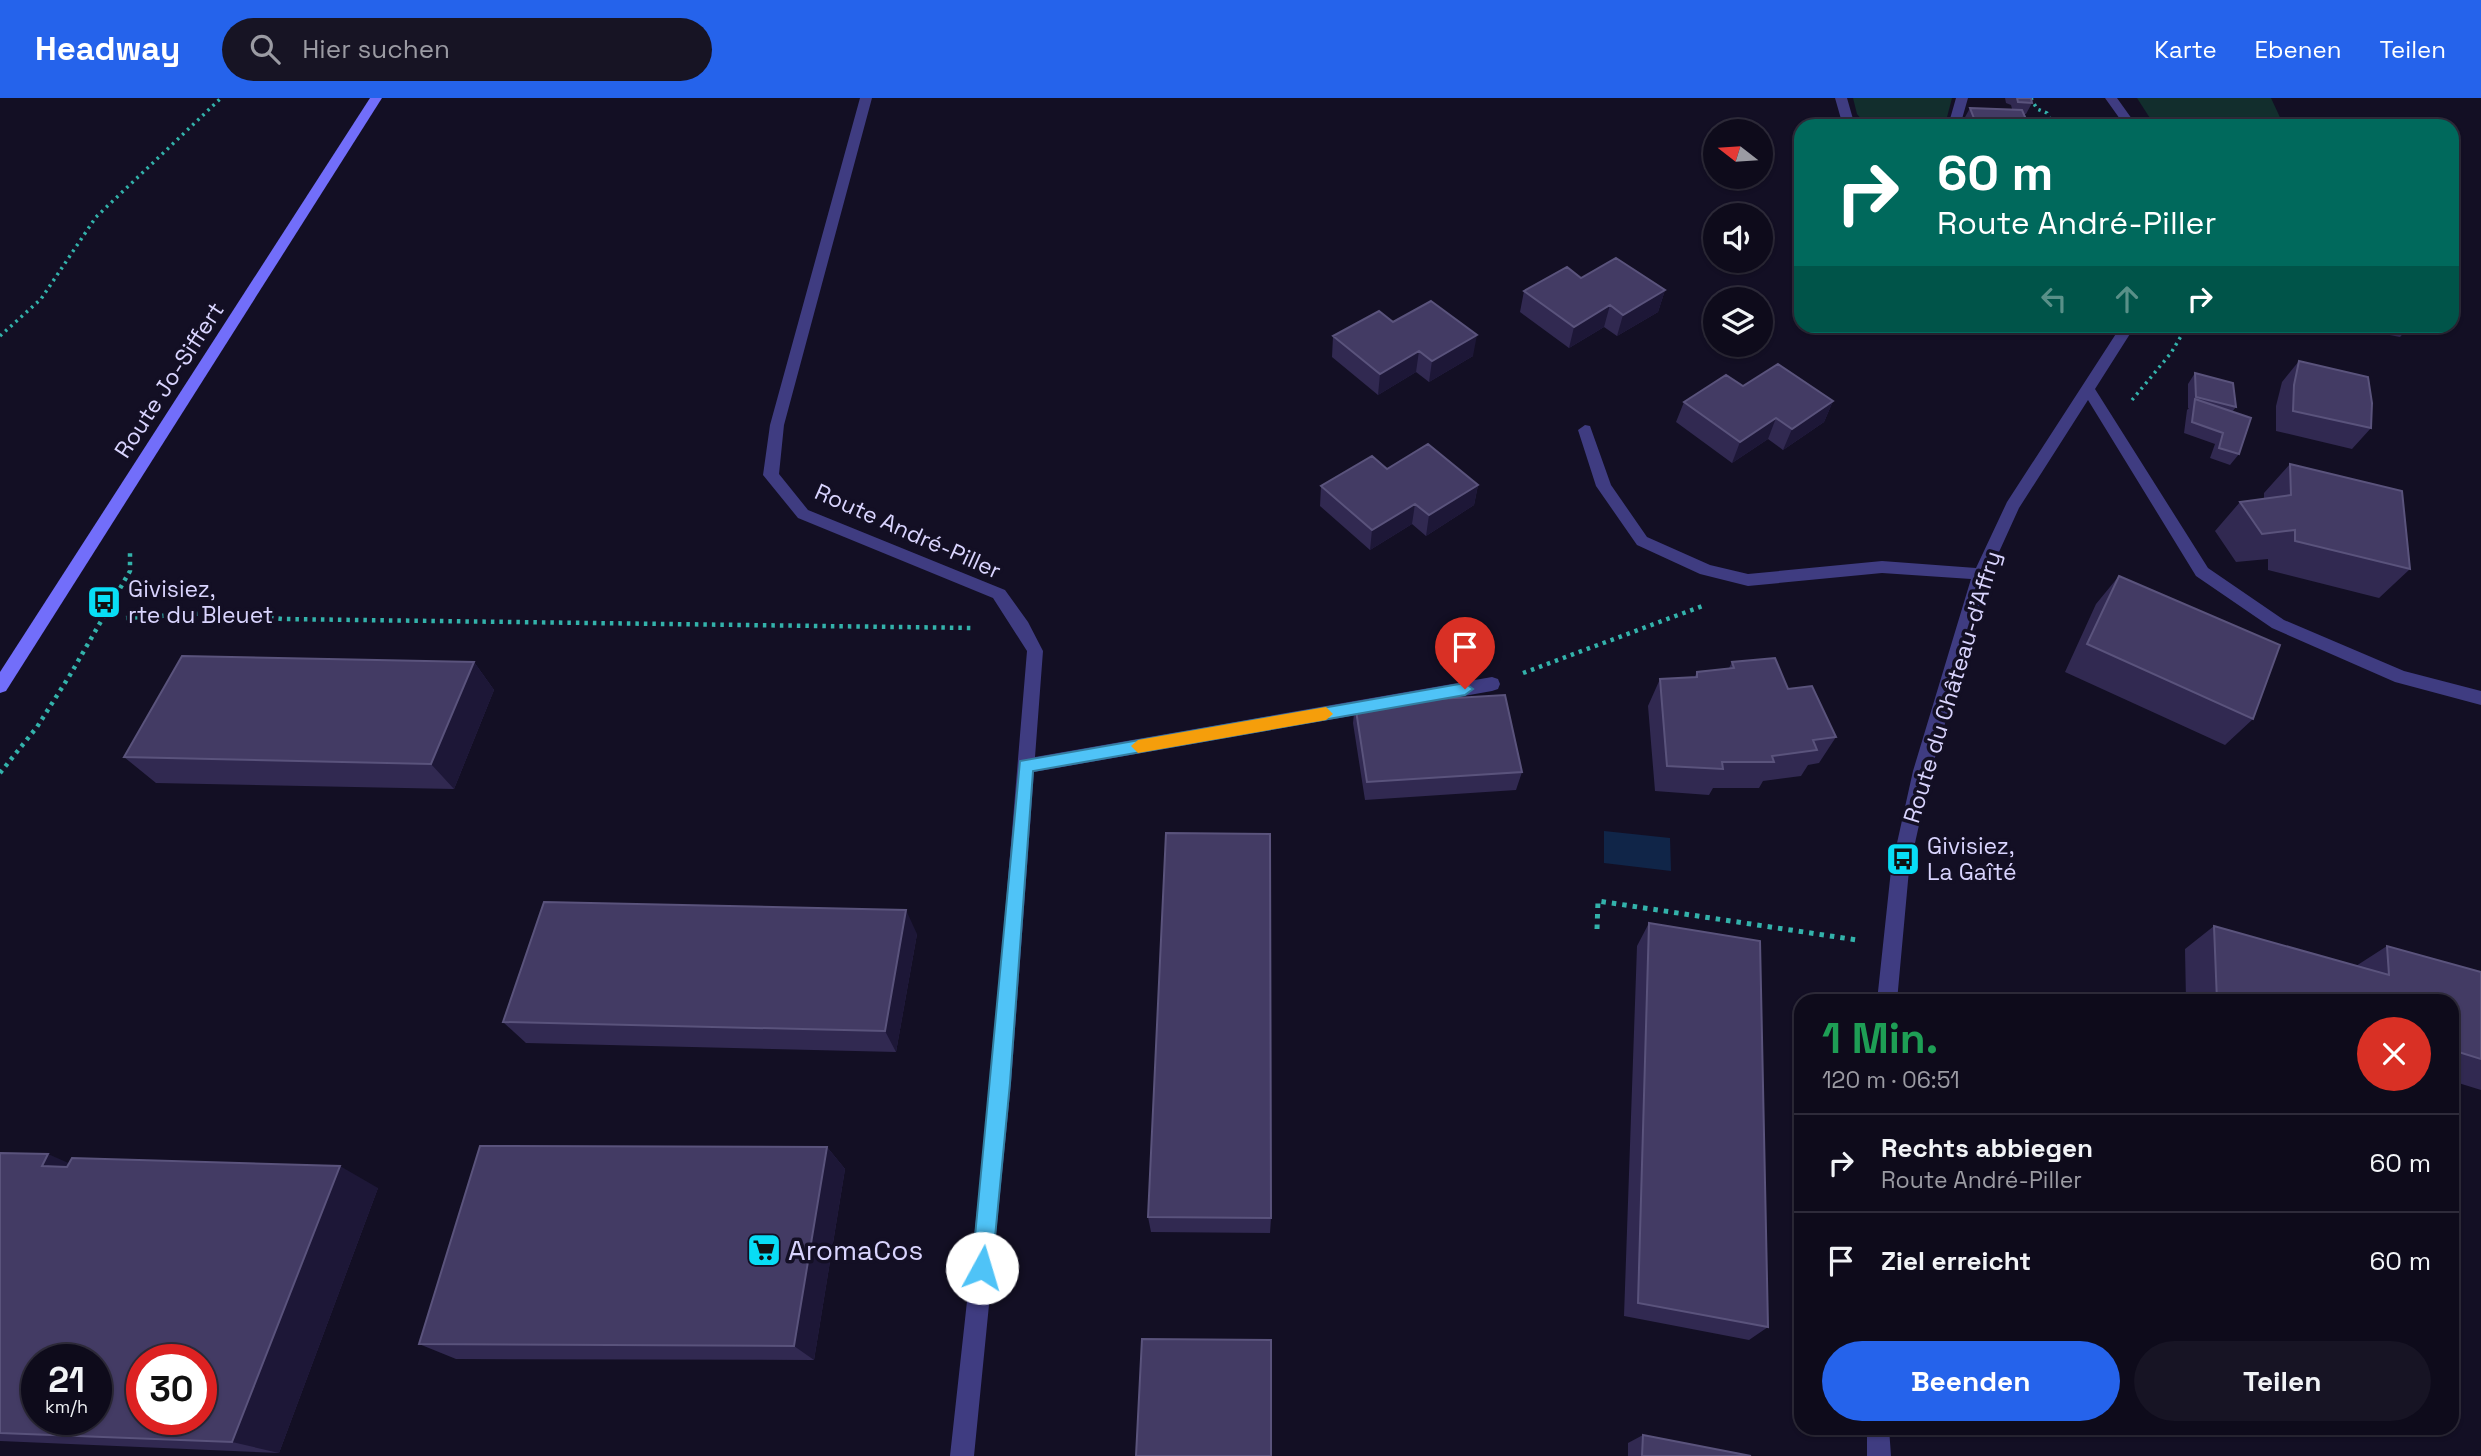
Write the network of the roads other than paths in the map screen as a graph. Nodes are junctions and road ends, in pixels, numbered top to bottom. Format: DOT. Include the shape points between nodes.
graph roads {
  1 [pos="376,98"];
  2 [pos="866,98"];
  3 [pos="1841,98"];
  4 [pos="1962,98"];
  5 [pos="2111,98"];
  6 [pos="1847,119"];
  7 [pos="1956,119"];
  8 [pos="2126,119"];
  9 [pos="2123,333"];
  10 [pos="2088,389"];
  11 [pos="1586,430"];
  12 [pos="1981,574"];
  13 [pos="1492,684"];
  14 [pos="0,686"];
  15 [pos="2481,698"];
  16 [pos="1026,766"];
  17 [pos="1888,994"];
  18 [pos="1878,1435"];
  19 [pos="962,1456"];
  20 [pos="1879,1456"];
  1 -- 14 [label="main road, Route Jo-Siffert"];
  2 -- 16 [label="street, Route André-Piller" via="777,425 771,475 803,514 999,594 1035,651"];
  3 -- 6 [label="street"];
  4 -- 7 [label="street"];
  5 -- 8 [label="street"];
  9 -- 10 [label="street, Route du Château-d'Affry"];
  10 -- 12 [label="street, Route du Château-d'Affry" via="2012,506"];
  10 -- 15 [label="street" via="2203,572 2278,624 2401,677"];
  11 -- 12 [label="street" via="1604,486 1642,541 1706,570 1748,580 1882,567"];
  12 -- 17 [label="street, Route du Château-d'Affry" via="1922,771 1903,859"];
  13 -- 16 [label="street"];
  16 -- 19 [label="street, Route André-Piller" via="1001,1083"];
  18 -- 20 [label="street"];
}
